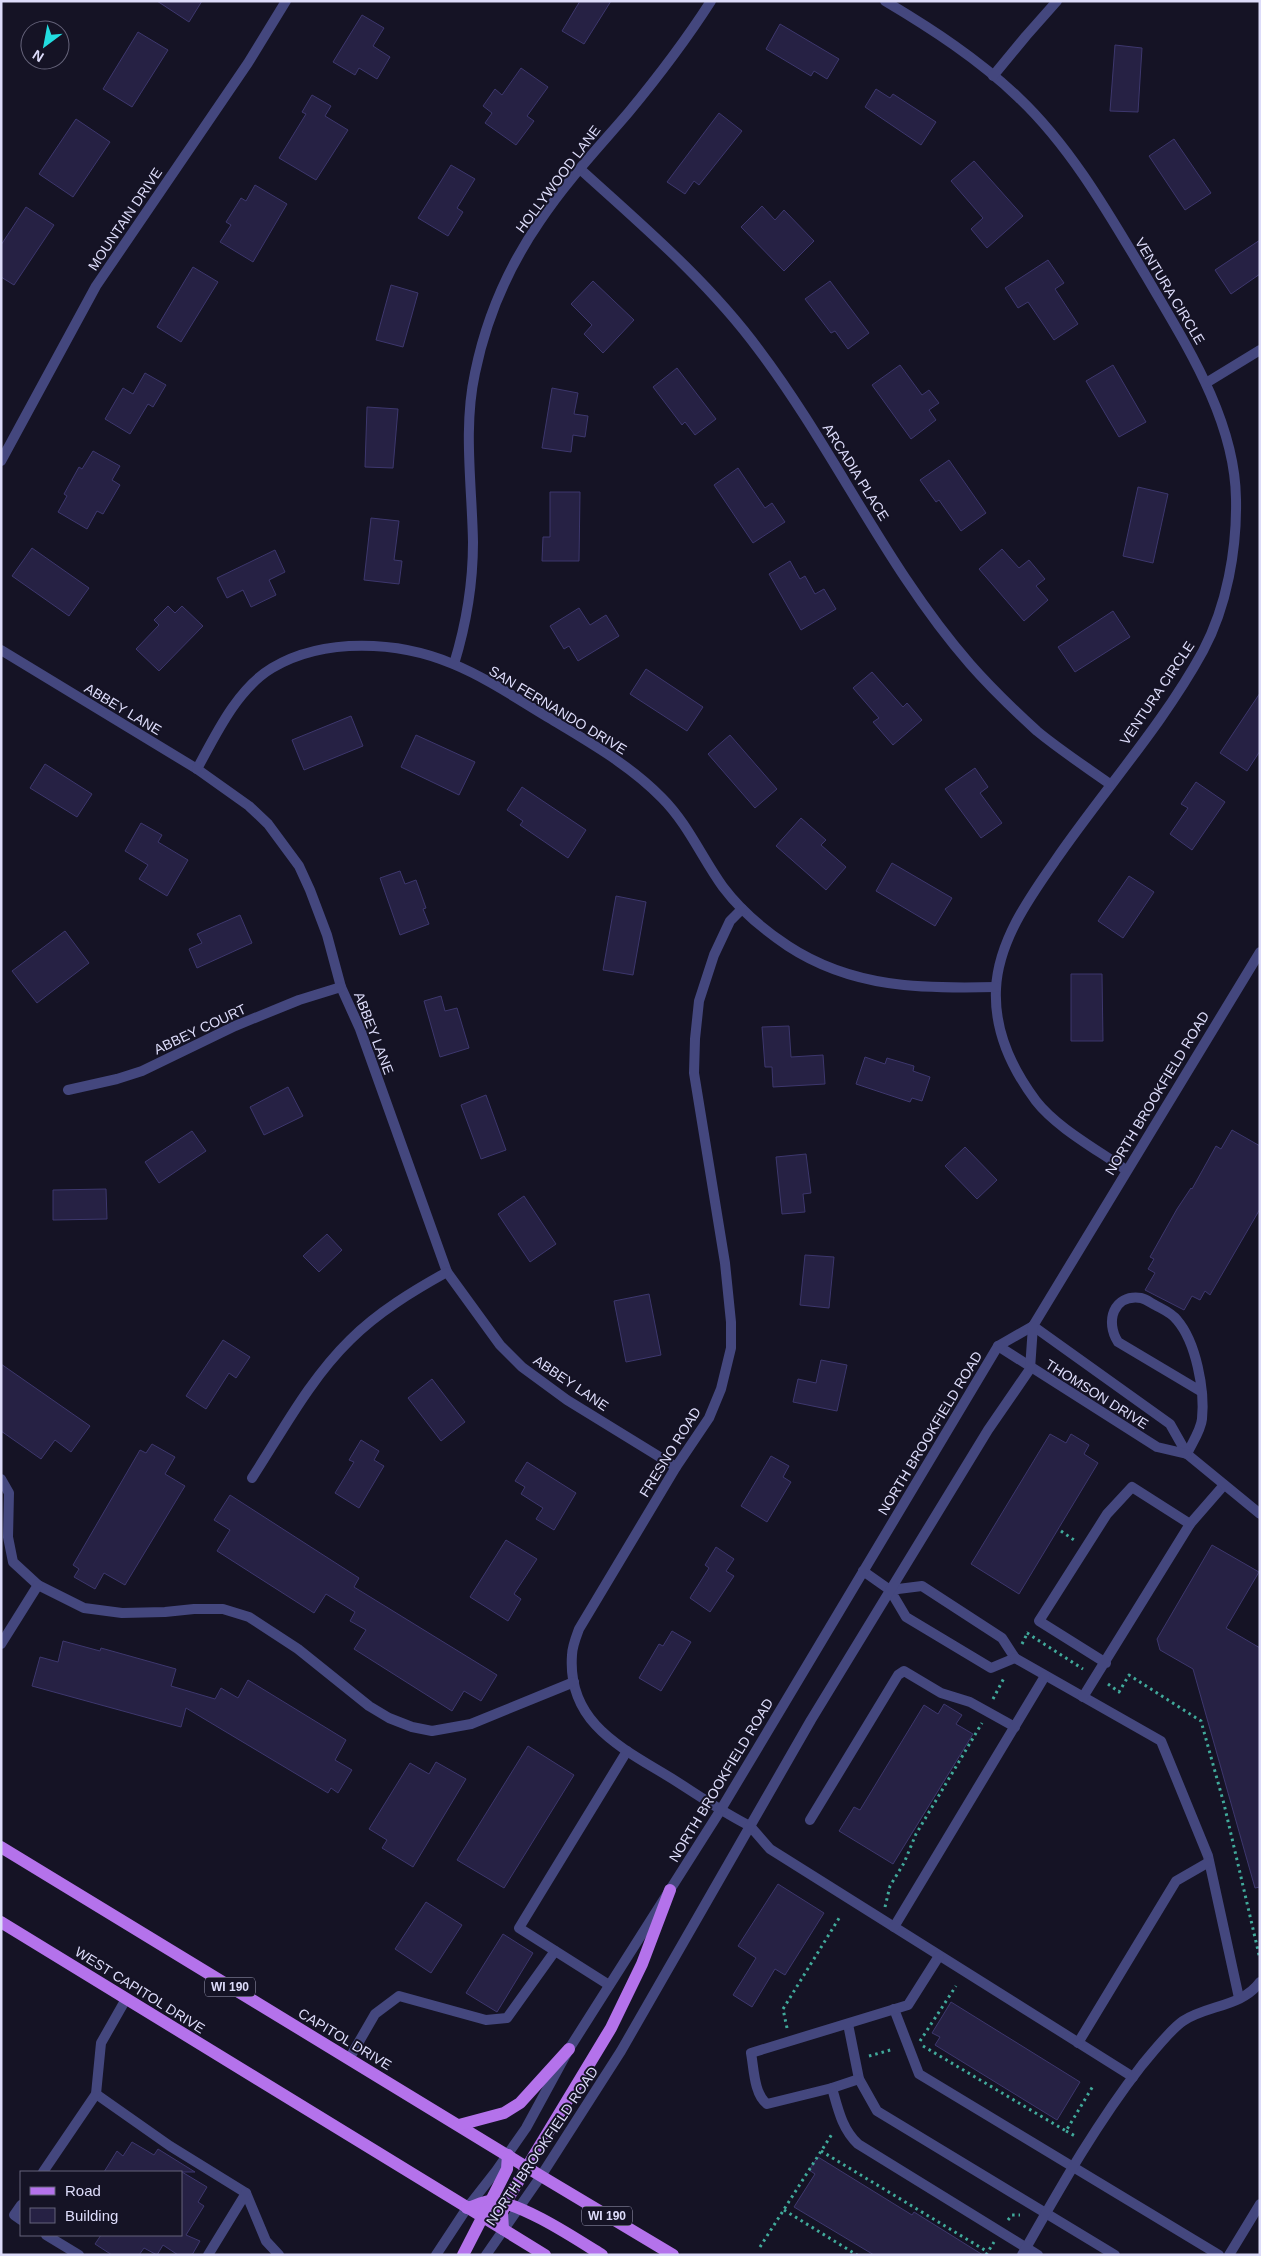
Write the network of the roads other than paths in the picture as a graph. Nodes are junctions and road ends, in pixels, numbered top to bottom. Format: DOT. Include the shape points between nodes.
graph roads {
  1 [pos="286,1"];
  2 [pos="711,1"];
  3 [pos="885,1"];
  4 [pos="1058,1"];
  5 [pos="993,76"];
  6 [pos="580,169"];
  7 [pos="1260,350"];
  8 [pos="1206,383"];
  9 [pos="1,461"];
  10 [pos="1,650"];
  11 [pos="454,664"];
  12 [pos="197,769"];
  13 [pos="1110,784"];
  14 [pos="742,909"];
  15 [pos="1260,952"];
  16 [pos="341,986"];
  17 [pos="996,987"];
  18 [pos="68,1090"];
  19 [pos="1126,1170"];
  20 [pos="447,1272"];
  21 [pos="1033,1326"];
  22 [pos="998,1346"];
  23 [pos="1030,1368"];
  24 [pos="1202,1392"];
  25 [pos="1187,1454"];
  26 [pos="676,1467"];
  27 [pos="252,1478"];
  28 [pos="1,1479"];
  29 [pos="1224,1485"];
  30 [pos="1260,1514"];
  31 [pos="1190,1524"];
  32 [pos="863,1571"];
  33 [pos="38,1585"];
  34 [pos="890,1590"];
  35 [pos="1,1644"];
  36 [pos="1014,1658"];
  37 [pos="1106,1664"];
  38 [pos="1046,1676"];
  39 [pos="574,1682"];
  40 [pos="1083,1697"];
  41 [pos="1015,1727"];
  42 [pos="627,1751"];
  43 [pos="720,1811"];
  44 [pos="810,1820"];
  45 [pos="750,1826"];
  46 [pos="1,1847"];
  47 [pos="1209,1862"];
  48 [pos="670,1890"];
  49 [pos="1,1922"];
  50 [pos="894,1927"];
  51 [pos="555,1951"];
  52 [pos="939,1956"];
  53 [pos="1260,1982"];
  54 [pos="610,1985"];
  55 [pos="1256,1995"];
  56 [pos="1238,1998"];
  57 [pos="126,1999"];
  58 [pos="894,2009"];
  59 [pos="848,2024"];
  60 [pos="1078,2043"];
  61 [pos="569,2049"];
  62 [pos="349,2059"];
  63 [pos="1133,2077"];
  64 [pos="859,2078"];
  65 [pos="832,2088"];
  66 [pos="96,2094"];
  67 [pos="459,2125"];
  68 [pos="508,2156"];
  69 [pos="525,2167"];
  70 [pos="1073,2167"];
  71 [pos="44,2171"];
  72 [pos="541,2176"];
  73 [pos="246,2193"];
  74 [pos="490,2201"];
  75 [pos="1260,2204"];
  76 [pos="506,2205"];
  77 [pos="20,2206"];
  78 [pos="467,2208"];
  79 [pos="518,2210"];
  80 [pos="1046,2213"];
  81 [pos="482,2217"];
  82 [pos="20,2219"];
  83 [pos="503,2229"];
  84 [pos="48,2236"];
  85 [pos="1024,2251"];
  86 [pos="79,2255"];
  87 [pos="208,2255"];
  88 [pos="279,2255"];
  89 [pos="436,2255"];
  90 [pos="463,2255"];
  91 [pos="486,2255"];
  92 [pos="545,2255"];
  93 [pos="602,2255"];
  94 [pos="673,2255"];
  95 [pos="1038,2255"];
  96 [pos="1115,2255"];
  97 [pos="1219,2255"];
  98 [pos="1229,2255"];
  1 -- 9 [label="street, MOUNTAIN DRIVE" via="248,63 107,269"];
  2 -- 6 [label="street, HOLLYWOOD LANE" via="629,111"];
  3 -- 5 [label="street, VENTURA CIRCLE" via="973,58"];
  4 -- 5 [label="street"];
  5 -- 8 [label="street, VENTURA CIRCLE" via="1019,97 1076,165 1136,260"];
  6 -- 11 [label="street, HOLLYWOOD LANE" via="540,220 508,276 489,324 475,373 469,442 472,566 466,614"];
  6 -- 13 [label="street, ARCADIA PLACE" via="654,236 720,303 758,348 835,462 906,580 970,664 1039,732"];
  7 -- 8 [label="street"];
  8 -- 13 [label="street, VENTURA CIRCLE" via="1218,412 1236,494 1232,553 1222,601 1205,647 1192,670"];
  10 -- 12 [label="street, ABBEY LANE"];
  11 -- 12 [label="street, SAN FERNANDO DRIVE" via="429,656 350,645 324,649 272,668 234,706"];
  11 -- 14 [label="street, SAN FERNANDO DRIVE" via="606,752 648,784 679,818 723,887"];
  12 -- 16 [label="street, ABBEY LANE" via="249,806 268,824 298,866 327,934"];
  13 -- 17 [label="street, VENTURA CIRCLE" via="1023,910 1000,962"];
  14 -- 17 [label="street, SAN FERNANDO DRIVE" via="763,929 789,946 842,974 897,985"];
  14 -- 26 [label="street, FRESNO ROAD" via="730,921 714,955 699,1001 694,1073 725,1263 731,1348 721,1389 708,1418"];
  15 -- 19 [label="street, NORTH BROOKFIELD ROAD"];
  16 -- 18 [label="street, ABBEY COURT" via="235,1026 142,1071"];
  16 -- 20 [label="street, ABBEY LANE" via="360,1029"];
  17 -- 19 [label="street, VENTURA CIRCLE" via="1001,1034 1012,1064 1037,1103 1058,1123"];
  19 -- 21 [label="street, NORTH BROOKFIELD ROAD"];
  20 -- 26 [label="street, ABBEY LANE" via="500,1345 522,1367 567,1400"];
  20 -- 27 [label="street" via="374,1318 349,1340 322,1372"];
  21 -- 22 [label="street, NORTH BROOKFIELD ROAD"];
  21 -- 23 [label="street, NORTH BROOKFIELD ROAD"];
  21 -- 25 [label="street, THOMSON DRIVE" via="1170,1424"];
  22 -- 23 [label="street, THOMSON DRIVE"];
  22 -- 32 [label="street, NORTH BROOKFIELD ROAD"];
  23 -- 25 [label="street, THOMSON DRIVE" via="1157,1447"];
  23 -- 34 [label="street, NORTH BROOKFIELD ROAD"];
  24 -- 24 [label="street" via="1192,1346 1177,1319 1143,1298 1121,1302 1110,1323 1118,1342"];
  24 -- 25 [label="street" via="1202,1421"];
  25 -- 29 [label="street, THOMSON DRIVE"];
  26 -- 39 [label="street, FRESNO ROAD" via="579,1629 572,1654"];
  28 -- 33 [label="street" via="9,1493 8,1537 14,1562"];
  29 -- 30 [label="street, THOMSON DRIVE"];
  29 -- 31 [label="street"];
  31 -- 37 [label="street"];
  31 -- 37 [label="street" via="1132,1487 1107,1514 1039,1620"];
  32 -- 34 [label="street"];
  32 -- 43 [label="street, NORTH BROOKFIELD ROAD"];
  33 -- 35 [label="street"];
  33 -- 39 [label="street" via="84,1608 122,1613 223,1610 249,1618 298,1649 368,1706 412,1727 432,1731 471,1724"];
  34 -- 36 [label="street" via="922,1586 1002,1638"];
  34 -- 36 [label="street" via="906,1617 991,1668"];
  34 -- 45 [label="street, NORTH BROOKFIELD ROAD"];
  36 -- 38 [label="street"];
  37 -- 40 [label="street"];
  38 -- 40 [label="street"];
  38 -- 41 [label="street"];
  39 -- 42 [label="street, FRESNO ROAD" via="587,1716 606,1737"];
  40 -- 47 [label="street" via="1161,1741"];
  41 -- 44 [label="street" via="970,1702 941,1693 904,1671 898,1675"];
  41 -- 50 [label="street"];
  42 -- 43 [label="street, FRESNO ROAD"];
  42 -- 51 [label="street" via="518,1928"];
  43 -- 45 [label="street, FRESNO ROAD"];
  43 -- 48 [label="street, NORTH BROOKFIELD ROAD"];
  45 -- 50 [label="street" via="770,1849"];
  45 -- 72 [label="street, NORTH BROOKFIELD ROAD" via="622,2051"];
  46 -- 62 [label="main road, CAPITOL DRIVE / WI 190"];
  47 -- 56 [label="street"];
  47 -- 60 [label="street" via="1176,1882"];
  48 -- 54 [label="street, NORTH BROOKFIELD ROAD"];
  48 -- 69 [label="main road" via="642,1964 611,2028"];
  49 -- 57 [label="main road, WEST CAPITOL DRIVE"];
  50 -- 52 [label="street"];
  51 -- 54 [label="street"];
  51 -- 62 [label="street" via="508,2018 486,2020 399,1996 375,2014"];
  52 -- 58 [label="street" via="908,2005"];
  52 -- 60 [label="street"];
  53 -- 55 [label="street"];
  54 -- 61 [label="street, NORTH BROOKFIELD ROAD"];
  55 -- 56 [label="street"];
  56 -- 63 [label="street" via="1183,2021"];
  57 -- 66 [label="street" via="102,2044"];
  57 -- 78 [label="main road, WEST CAPITOL DRIVE"];
  58 -- 59 [label="street"];
  58 -- 70 [label="street" via="919,2074"];
  59 -- 64 [label="street"];
  59 -- 65 [label="street" via="751,2053 762,2100 768,2104"];
  60 -- 63 [label="street"];
  61 -- 67 [label="main road" via="520,2103 504,2113"];
  61 -- 68 [label="street, NORTH BROOKFIELD ROAD"];
  62 -- 67 [label="main road, CAPITOL DRIVE / WI 190"];
  63 -- 70 [label="street"];
  64 -- 65 [label="street"];
  64 -- 80 [label="street" via="877,2112"];
  65 -- 85 [label="street" via="848,2135 858,2144"];
  66 -- 71 [label="street"];
  66 -- 73 [label="street" via="170,2146"];
  67 -- 68 [label="main road, CAPITOL DRIVE / WI 190"];
  68 -- 69 [label="main road, CAPITOL DRIVE / WI 190"];
  68 -- 74 [label="main road" via="507,2169"];
  68 -- 78 [label="street, NORTH BROOKFIELD ROAD"];
  69 -- 72 [label="main road, CAPITOL DRIVE / WI 190"];
  69 -- 76 [label="main road"];
  70 -- 80 [label="street"];
  70 -- 97 [label="street"];
  72 -- 79 [label="street, NORTH BROOKFIELD ROAD"];
  72 -- 94 [label="main road, CAPITOL DRIVE / WI 190"];
  73 -- 87 [label="street"];
  73 -- 88 [label="street" via="266,2241"];
  74 -- 76 [label="main road"];
  74 -- 78 [label="main road"];
  74 -- 81 [label="main road"];
  75 -- 98 [label="street"];
  76 -- 79 [label="main road"];
  76 -- 83 [label="main road" via="502,2212"];
  77 -- 82 [label="street" via="14,2215"];
  78 -- 81 [label="main road"];
  78 -- 89 [label="street, NORTH BROOKFIELD ROAD"];
  79 -- 83 [label="street, NORTH BROOKFIELD ROAD"];
  79 -- 93 [label="main road" via="549,2222"];
  80 -- 85 [label="street"];
  80 -- 96 [label="street"];
  81 -- 83 [label="main road"];
  81 -- 90 [label="main road"];
  83 -- 91 [label="street, NORTH BROOKFIELD ROAD"];
  83 -- 92 [label="main road"];
  84 -- 86 [label="street"];
  85 -- 95 [label="street"];
}
